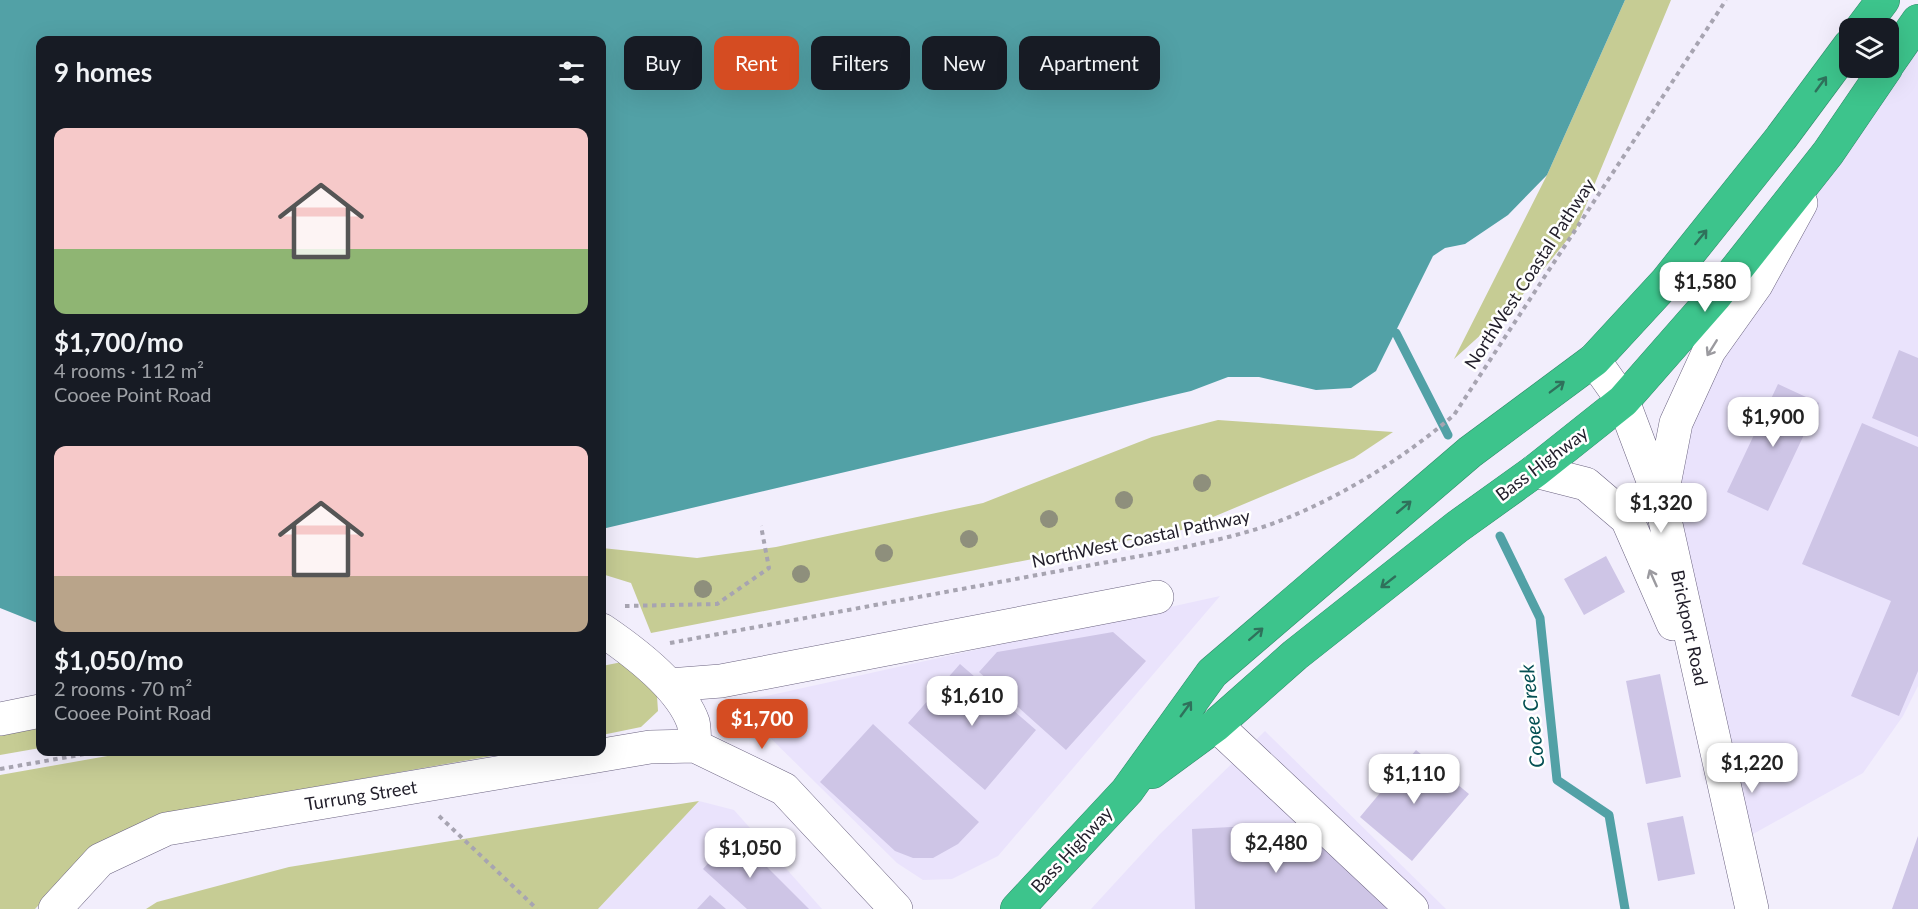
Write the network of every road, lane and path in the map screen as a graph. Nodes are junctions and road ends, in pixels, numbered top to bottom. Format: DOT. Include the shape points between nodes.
graph roads {
  1 [pos="1726,0"];
  2 [pos="1883,0"];
  3 [pos="1870,18"];
  4 [pos="1918,21"];
  5 [pos="1899,49"];
  6 [pos="1839,60"];
  7 [pos="1879,78"];
  8 [pos="1828,153"];
  9 [pos="1594,360"];
  10 [pos="1623,401"];
  11 [pos="1535,471"];
  12 [pos="1661,502"];
  13 [pos="761,526"];
  14 [pos="1157,597"];
  15 [pos="607,618"];
  16 [pos="630,650"];
  17 [pos="669,685"];
  18 [pos="1702,689"];
  19 [pos="36,712"];
  20 [pos="0,719"];
  21 [pos="1216,725"];
  22 [pos="695,746"];
  23 [pos="606,755"];
  24 [pos="73,756"];
  25 [pos="598,756"];
  26 [pos="0,769"];
  27 [pos="411,788"];
  28 [pos="1127,791"];
  29 [pos="55,909"];
  30 [pos="537,909"];
  31 [pos="896,909"];
  32 [pos="1017,909"];
  33 [pos="1412,909"];
  34 [pos="1752,909"];
  1 -- 16 [label="path, NorthWest Coastal Pathway" via="1454,415 1420,444 1311,507 1245,532"];
  2 -- 3 [label="highway"];
  4 -- 5 [label="highway, Bass Highway"];
  9 -- 6 [label="highway, Bass Highway, one-way" via="1666,282"];
  7 -- 8 [label="highway, Bass Highway"];
  8 -- 10 [label="highway, Bass Highway" via="1716,295"];
  8 -- 12 [label="street, one-way" via="1756,285 1709,351 1676,423"];
  9 -- 10 [label="street, Brickport Road"];
  28 -- 9 [label="highway, Bass Highway, one-way" via="1212,673 1470,452"];
  10 -- 11 [label="highway, Bass Highway"];
  10 -- 12 [label="street, Brickport Road"];
  18 -- 11 [label="street, one-way" via="1627,519 1586,484"];
  11 -- 21 [label="highway, Bass Highway, one-way" via="1304,648"];
  12 -- 18 [label="street, Brickport Road"];
  13 -- 15 [label="path" via="769,568 717,603"];
  14 -- 17 [label="street" via="721,681"];
  15 -- 16 [label="street"];
  16 -- 17 [label="street"];
  17 -- 22 [label="street" via="693,723"];
  18 -- 34 [label="street, Brickport Road"];
  19 -- 20 [label="street"];
  21 -- 28 [label="highway, Bass Highway"];
  21 -- 33 [label="street"];
  22 -- 23 [label="street, Turrung Street" via="650,747"];
  22 -- 31 [label="street" via="784,789"];
  24 -- 26 [label="path"];
  25 -- 27 [label="street, Turrung Street"];
  27 -- 29 [label="street, Turrung Street" via="166,829 100,860"];
  27 -- 30 [label="path"];
  28 -- 32 [label="highway, Bass Highway"];
}
